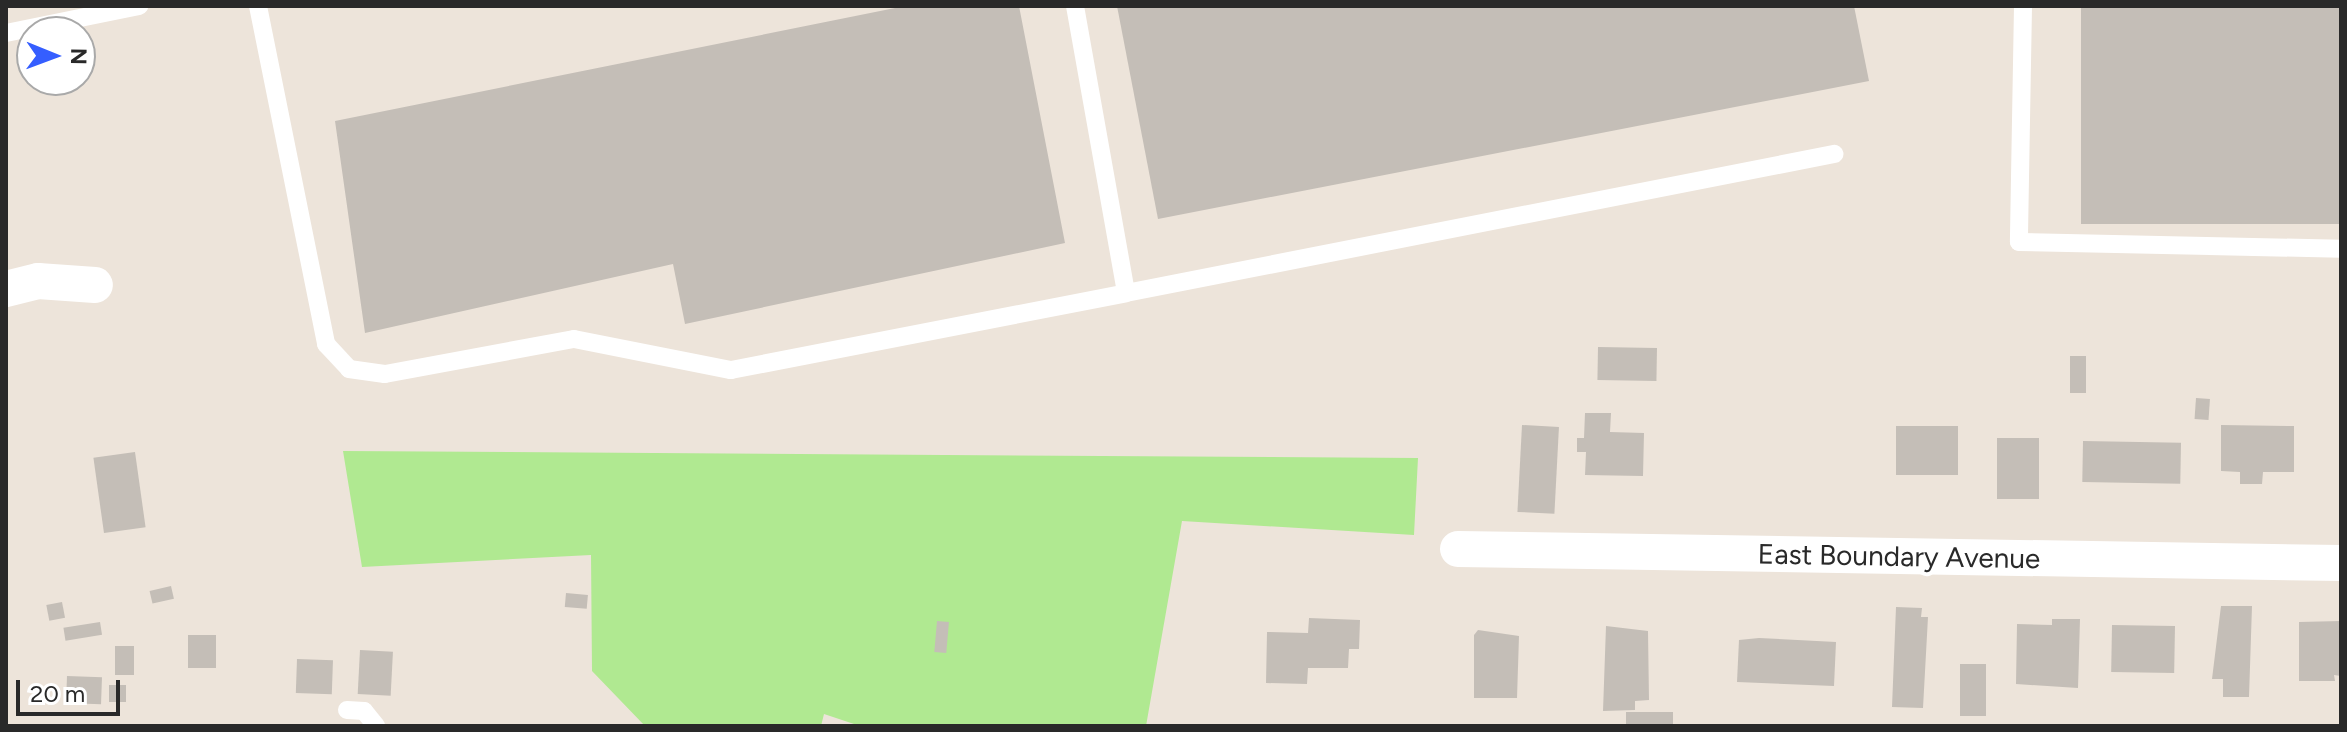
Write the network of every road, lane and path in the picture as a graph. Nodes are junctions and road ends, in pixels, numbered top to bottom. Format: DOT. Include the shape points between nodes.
graph roads {
  1 [pos="139,6"];
  2 [pos="258,6"];
  3 [pos="1075,6"];
  4 [pos="2023,6"];
  5 [pos="6,33"];
  6 [pos="1834,154"];
  7 [pos="2341,249"];
  8 [pos="95,285"];
  9 [pos="6,289"];
  10 [pos="1126,293"];
  11 [pos="1458,549"];
  12 [pos="2341,563"];
  13 [pos="347,710"];
  14 [pos="376,726"];
  1 -- 5 [label="lane"];
  2 -- 10 [label="lane" via="326,344 349,369 385,374 574,339 731,370"];
  3 -- 10 [label="lane"];
  4 -- 7 [label="lane" via="2019,242"];
  6 -- 10 [label="lane"];
  8 -- 9 [label="street" via="38,281"];
  11 -- 12 [label="street, East Boundary Avenue"];
  13 -- 14 [label="lane" via="364,711"];
}
